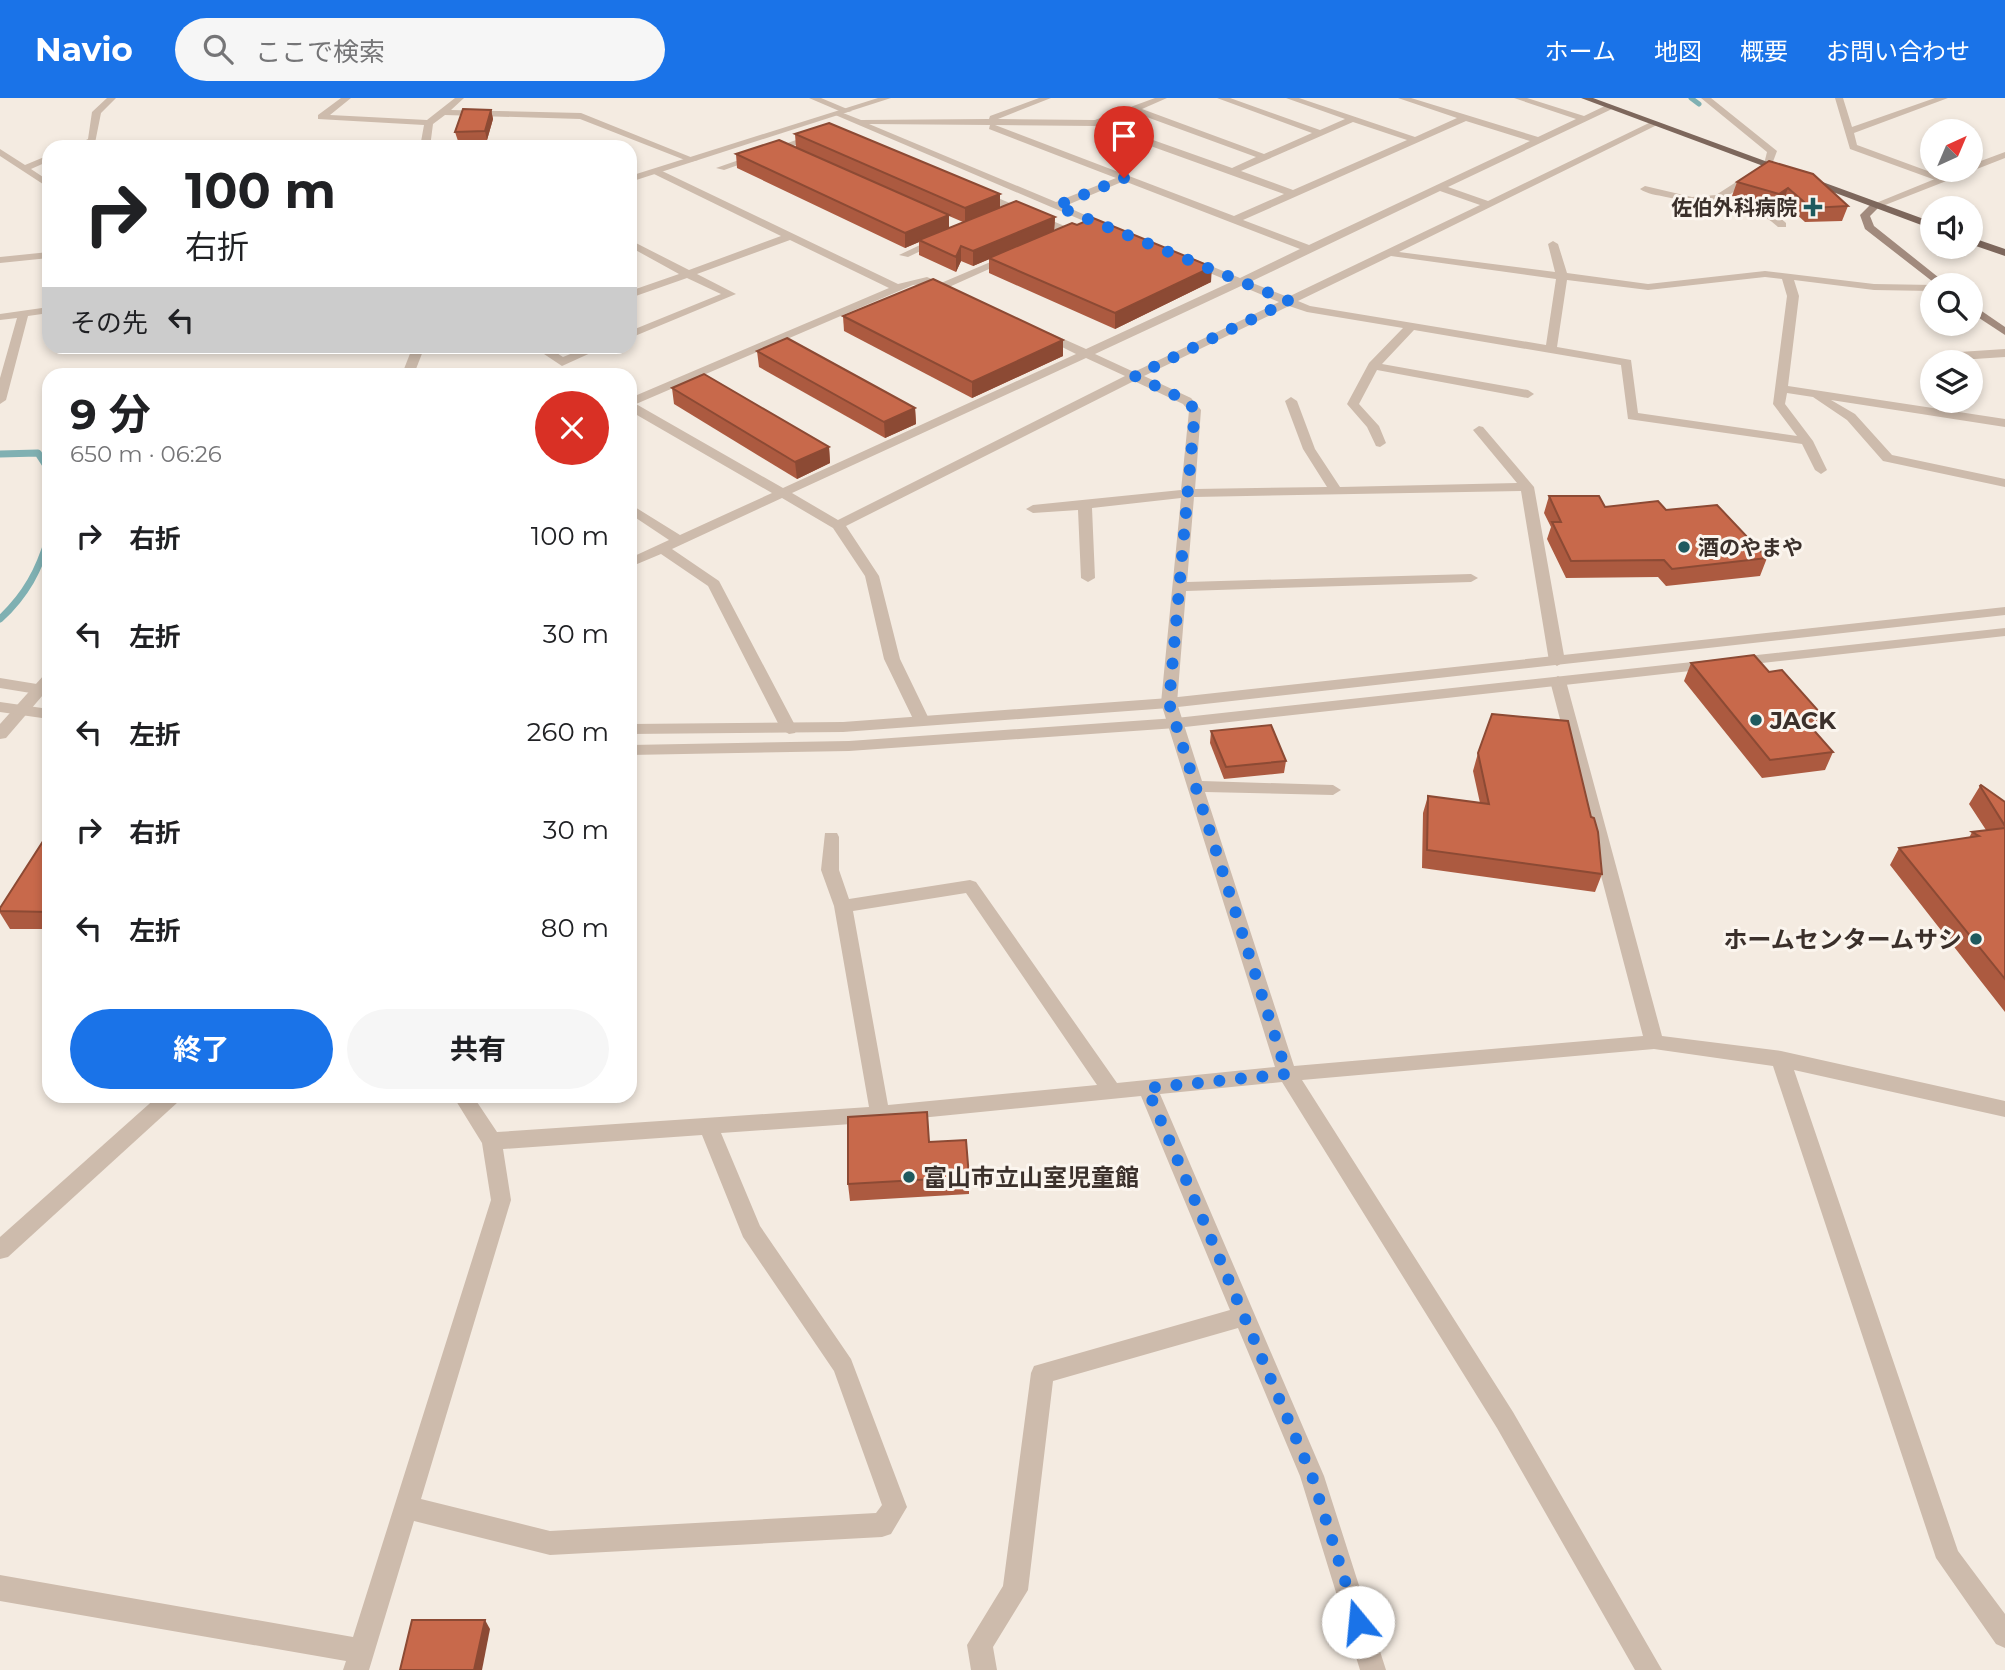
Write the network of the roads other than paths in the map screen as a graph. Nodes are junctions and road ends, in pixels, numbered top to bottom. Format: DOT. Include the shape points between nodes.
graph roads {
  1 [pos="112,98"];
  2 [pos="347,98"];
  3 [pos="460,98"];
  4 [pos="813,98"];
  5 [pos="887,98"];
  6 [pos="1047,98"];
  7 [pos="1163,98"];
  8 [pos="1221,98"];
  9 [pos="1290,98"];
  10 [pos="1402,98"];
  11 [pos="1518,98"];
  12 [pos="1585,98"];
  13 [pos="1705,98"];
  14 [pos="1839,98"];
  15 [pos="1944,98"];
  16 [pos="1609,107"];
  17 [pos="1133,109"];
  18 [pos="443,112"];
  19 [pos="843,113"];
  20 [pos="1465,118"];
  21 [pos="1353,119"];
  22 [pos="1585,119"];
  23 [pos="856,121"];
  24 [pos="980,122"];
  25 [pos="429,123"];
  26 [pos="1096,123"];
  27 [pos="1654,124"];
  28 [pos="844,126"];
  29 [pos="831,130"];
  30 [pos="1850,131"];
  31 [pos="1321,133"];
  32 [pos="761,139"];
  33 [pos="92,140"];
  34 [pos="426,140"];
  35 [pos="1416,140"];
  36 [pos="1537,140"];
  37 [pos="781,148"];
  38 [pos="0,152"];
  39 [pos="793,153"];
  40 [pos="2005,155"];
  41 [pos="1265,156"];
  42 [pos="693,160"];
  43 [pos="42,161"];
  44 [pos="1983,163"];
  45 [pos="1768,165"];
  46 [pos="25,168"];
  47 [pos="721,168"];
  48 [pos="1232,171"];
  49 [pos="1920,171"];
  50 [pos="656,172"];
  51 [pos="637,177"];
  52 [pos="1124,178"];
  53 [pos="42,180"];
  54 [pos="1934,182"];
  55 [pos="1439,187"];
  56 [pos="967,188"];
  57 [pos="1646,189"];
  58 [pos="1293,194"];
  59 [pos="1718,198"];
  60 [pos="1488,204"];
  61 [pos="1876,205"];
  62 [pos="1056,206"];
  63 [pos="1016,209"];
  64 [pos="995,217"];
  65 [pos="1234,220"];
  66 [pos="1094,222"];
  67 [pos="1920,222"];
  68 [pos="1782,225"];
  69 [pos="1070,232"];
  70 [pos="1118,232"];
  71 [pos="952,235"];
  72 [pos="790,236"];
  73 [pos="1058,237"];
  74 [pos="1553,244"];
  75 [pos="1983,245"];
  76 [pos="637,247"];
  77 [pos="1309,249"];
  78 [pos="645,251"];
  79 [pos="1023,252"];
  80 [pos="1390,252"];
  81 [pos="2005,253"];
  82 [pos="637,254"];
  83 [pos="904,255"];
  84 [pos="42,256"];
  85 [pos="1179,257"];
  86 [pos="0,260"];
  87 [pos="1928,273"];
  88 [pos="688,274"];
  89 [pos="1562,276"];
  90 [pos="1787,276"];
  91 [pos="1240,281"];
  92 [pos="940,287"];
  93 [pos="898,288"];
  94 [pos="1920,288"];
  95 [pos="637,292"];
  96 [pos="964,298"];
  97 [pos="1289,301"];
  98 [pos="42,311"];
  99 [pos="23,315"];
  100 [pos="1983,316"];
  101 [pos="0,317"];
  102 [pos="1412,326"];
  103 [pos="1036,331"];
  104 [pos="637,332"];
  105 [pos="2005,332"];
  106 [pos="1551,349"];
  107 [pos="1084,352"];
  108 [pos="2005,353"];
  109 [pos="550,354"];
  110 [pos="582,354"];
  111 [pos="1983,354"];
  112 [pos="1373,366"];
  113 [pos="1135,376"];
  114 [pos="1782,389"];
  115 [pos="1810,393"];
  116 [pos="1528,394"];
  117 [pos="1,395"];
  118 [pos="637,401"];
  119 [pos="1291,401"];
  120 [pos="637,408"];
  121 [pos="2005,423"];
  122 [pos="1479,430"];
  123 [pos="1807,441"];
  124 [pos="1380,443"];
  125 [pos="1821,470"];
  126 [pos="2005,483"];
  127 [pos="1527,487"];
  128 [pos="1336,491"];
  129 [pos="1188,493"];
  130 [pos="779,494"];
  131 [pos="1084,505"];
  132 [pos="1033,509"];
  133 [pos="637,513"];
  134 [pos="838,525"];
  135 [pos="678,540"];
  136 [pos="662,548"];
  137 [pos="637,560"];
  138 [pos="1088,578"];
  139 [pos="1471,578"];
  140 [pos="1179,587"];
  141 [pos="2005,611"];
  142 [pos="2005,632"];
  143 [pos="1557,662"];
  144 [pos="1558,681"];
  145 [pos="0,683"];
  146 [pos="42,687"];
  147 [pos="42,691"];
  148 [pos="1169,703"];
  149 [pos="0,707"];
  150 [pos="21,711"];
  151 [pos="42,713"];
  152 [pos="922,722"];
  153 [pos="1176,723"];
  154 [pos="637,729"];
  155 [pos="789,729"];
  156 [pos="0,734"];
  157 [pos="637,750"];
  158 [pos="1196,786"];
  159 [pos="1332,790"];
  160 [pos="831,837"];
  161 [pos="843,906"];
  162 [pos="1654,1042"];
  163 [pos="1781,1059"];
  164 [pos="1287,1074"];
  165 [pos="1147,1088"];
  166 [pos="1112,1091"];
  167 [pos="163,1103"];
  168 [pos="468,1103"];
  169 [pos="2005,1109"];
  170 [pos="880,1114"];
  171 [pos="708,1125"];
  172 [pos="492,1141"];
  173 [pos="0,1250"];
  174 [pos="1244,1316"];
  175 [pos="406,1507"];
  176 [pos="0,1588"];
  177 [pos="2005,1636"];
  178 [pos="359,1661"];
  179 [pos="984,1670"];
  180 [pos="1373,1670"];
  181 [pos="1649,1670"];
  1 -- 33 [label="street" via="97,112"];
  2 -- 25 [label="street" via="321,117"];
  3 -- 18 [label="street"];
  4 -- 19 [label="street"];
  5 -- 19 [label="street"];
  6 -- 24 [label="street"];
  7 -- 17 [label="street"];
  8 -- 31 [label="street"];
  9 -- 21 [label="street"];
  10 -- 20 [label="street"];
  11 -- 22 [label="street"];
  12 -- 16 [label="main road"];
  13 -- 45 [label="street" via="1772,152"];
  14 -- 30 [label="street"];
  15 -- 30 [label="street"];
  16 -- 22 [label="street"];
  16 -- 27 [label="main road"];
  17 -- 26 [label="street"];
  17 -- 41 [label="street"];
  18 -- 25 [label="street"];
  18 -- 42 [label="street" via="582,116"];
  19 -- 23 [label="street"];
  19 -- 32 [label="street"];
  20 -- 35 [label="street"];
  20 -- 36 [label="street"];
  21 -- 31 [label="street"];
  21 -- 35 [label="street"];
  22 -- 36 [label="street"];
  23 -- 24 [label="street"];
  23 -- 28 [label="street"];
  23 -- 62 [label="street"];
  24 -- 26 [label="street"];
  24 -- 52 [label="street"];
  25 -- 34 [label="street"];
  26 -- 48 [label="street"];
  27 -- 45 [label="main road"];
  27 -- 60 [label="street"];
  29 -- 37 [label="street"];
  30 -- 49 [label="street" via="1853,147"];
  31 -- 41 [label="street"];
  32 -- 37 [label="street"];
  32 -- 42 [label="street"];
  35 -- 58 [label="street"];
  36 -- 55 [label="street"];
  37 -- 39 [label="street"];
  37 -- 47 [label="street"];
  38 -- 46 [label="street"];
  40 -- 44 [label="street"];
  41 -- 48 [label="street"];
  42 -- 50 [label="street"];
  43 -- 46 [label="street"];
  45 -- 59 [label="street"];
  45 -- 61 [label="main road"];
  46 -- 53 [label="street"];
  48 -- 58 [label="street"];
  50 -- 51 [label="street"];
  50 -- 72 [label="street"];
  52 -- 62 [label="street"];
  52 -- 65 [label="street"];
  54 -- 61 [label="street"];
  55 -- 60 [label="street"];
  55 -- 77 [label="street"];
  56 -- 63 [label="street"];
  57 -- 59 [label="street" via="1692,200"];
  58 -- 65 [label="street"];
  59 -- 68 [label="street" via="1769,213"];
  60 -- 80 [label="street"];
  61 -- 67 [label="main road"];
  61 -- 87 [label="main road" via="1866,215 1869,227"];
  62 -- 66 [label="street"];
  63 -- 64 [label="street"];
  63 -- 69 [label="street"];
  65 -- 77 [label="street"];
  66 -- 69 [label="street"];
  66 -- 70 [label="street"];
  69 -- 73 [label="street"];
  71 -- 83 [label="street"];
  72 -- 88 [label="street"];
  72 -- 93 [label="street"];
  74 -- 89 [label="street"];
  75 -- 81 [label="main road"];
  76 -- 78 [label="street"];
  77 -- 91 [label="street"];
  78 -- 82 [label="street"];
  78 -- 88 [label="street"];
  79 -- 92 [label="street"];
  80 -- 89 [label="street"];
  80 -- 97 [label="street"];
  84 -- 86 [label="street"];
  85 -- 91 [label="street"];
  88 -- 95 [label="street"];
  88 -- 104 [label="street" via="730,294"];
  89 -- 90 [label="street" via="1648,287 1765,274"];
  89 -- 106 [label="street"];
  90 -- 94 [label="street"];
  90 -- 114 [label="street" via="1793,296"];
  91 -- 97 [label="street"];
  91 -- 107 [label="street"];
  92 -- 93 [label="street" via="927,280"];
  92 -- 96 [label="street"];
  93 -- 118 [label="street"];
  97 -- 102 [label="street" via="1307,309"];
  97 -- 113 [label="street"];
  98 -- 99 [label="street"];
  99 -- 101 [label="street"];
  99 -- 117 [label="street"];
  100 -- 105 [label="main road"];
  102 -- 106 [label="street"];
  102 -- 112 [label="street"];
  103 -- 107 [label="street"];
  106 -- 123 [label="street" via="1627,363 1632,416"];
  107 -- 113 [label="street"];
  107 -- 130 [label="street"];
  108 -- 111 [label="street"];
  109 -- 110 [label="street" via="562,362"];
  112 -- 116 [label="street"];
  112 -- 124 [label="street" via="1353,404 1373,426"];
  113 -- 129 [label="street" via="1187,401 1195,410"];
  113 -- 134 [label="street"];
  114 -- 115 [label="street"];
  114 -- 123 [label="street" via="1779,404"];
  115 -- 121 [label="street"];
  115 -- 126 [label="street" via="1851,417 1888,458"];
  119 -- 128 [label="street" via="1309,449"];
  120 -- 130 [label="street"];
  122 -- 127 [label="street"];
  123 -- 125 [label="street"];
  127 -- 128 [label="street"];
  127 -- 143 [label="street"];
  128 -- 129 [label="street"];
  129 -- 131 [label="street"];
  129 -- 140 [label="street"];
  130 -- 134 [label="street"];
  130 -- 135 [label="street"];
  131 -- 132 [label="street"];
  131 -- 138 [label="street"];
  133 -- 135 [label="street"];
  134 -- 152 [label="street" via="872,576 892,659"];
  135 -- 136 [label="street"];
  136 -- 137 [label="street"];
  136 -- 155 [label="street" via="714,584"];
  139 -- 140 [label="street"];
  140 -- 148 [label="street"];
  141 -- 143 [label="street"];
  142 -- 144 [label="street"];
  143 -- 148 [label="street"];
  144 -- 153 [label="street"];
  144 -- 162 [label="street"];
  145 -- 146 [label="street"];
  147 -- 150 [label="street"];
  148 -- 152 [label="street"];
  148 -- 153 [label="street"];
  149 -- 150 [label="street"];
  150 -- 151 [label="street"];
  150 -- 156 [label="street"];
  152 -- 155 [label="street"];
  153 -- 157 [label="street" via="849,746"];
  153 -- 158 [label="street"];
  154 -- 155 [label="street"];
  158 -- 159 [label="street"];
  158 -- 164 [label="street"];
  160 -- 161 [label="street" via="830,870"];
  161 -- 166 [label="street" via="970,886"];
  161 -- 170 [label="street"];
  162 -- 163 [label="street"];
  162 -- 164 [label="street"];
  163 -- 169 [label="street"];
  163 -- 177 [label="street" via="1948,1558"];
  164 -- 165 [label="street"];
  164 -- 181 [label="street" via="1505,1420"];
  165 -- 166 [label="street"];
  165 -- 174 [label="street"];
  166 -- 170 [label="street"];
  167 -- 173 [label="street"];
  168 -- 172 [label="street"];
  170 -- 171 [label="street"];
  171 -- 172 [label="street"];
  171 -- 175 [label="street" via="751,1231 844,1366 895,1507 882,1525 550,1543"];
  172 -- 175 [label="street" via="501,1200"];
  174 -- 179 [label="street" via="1042,1373 1015,1590 980,1645"];
  174 -- 180 [label="street" via="1312,1476"];
  175 -- 178 [label="street"];
  176 -- 178 [label="street"];
}
